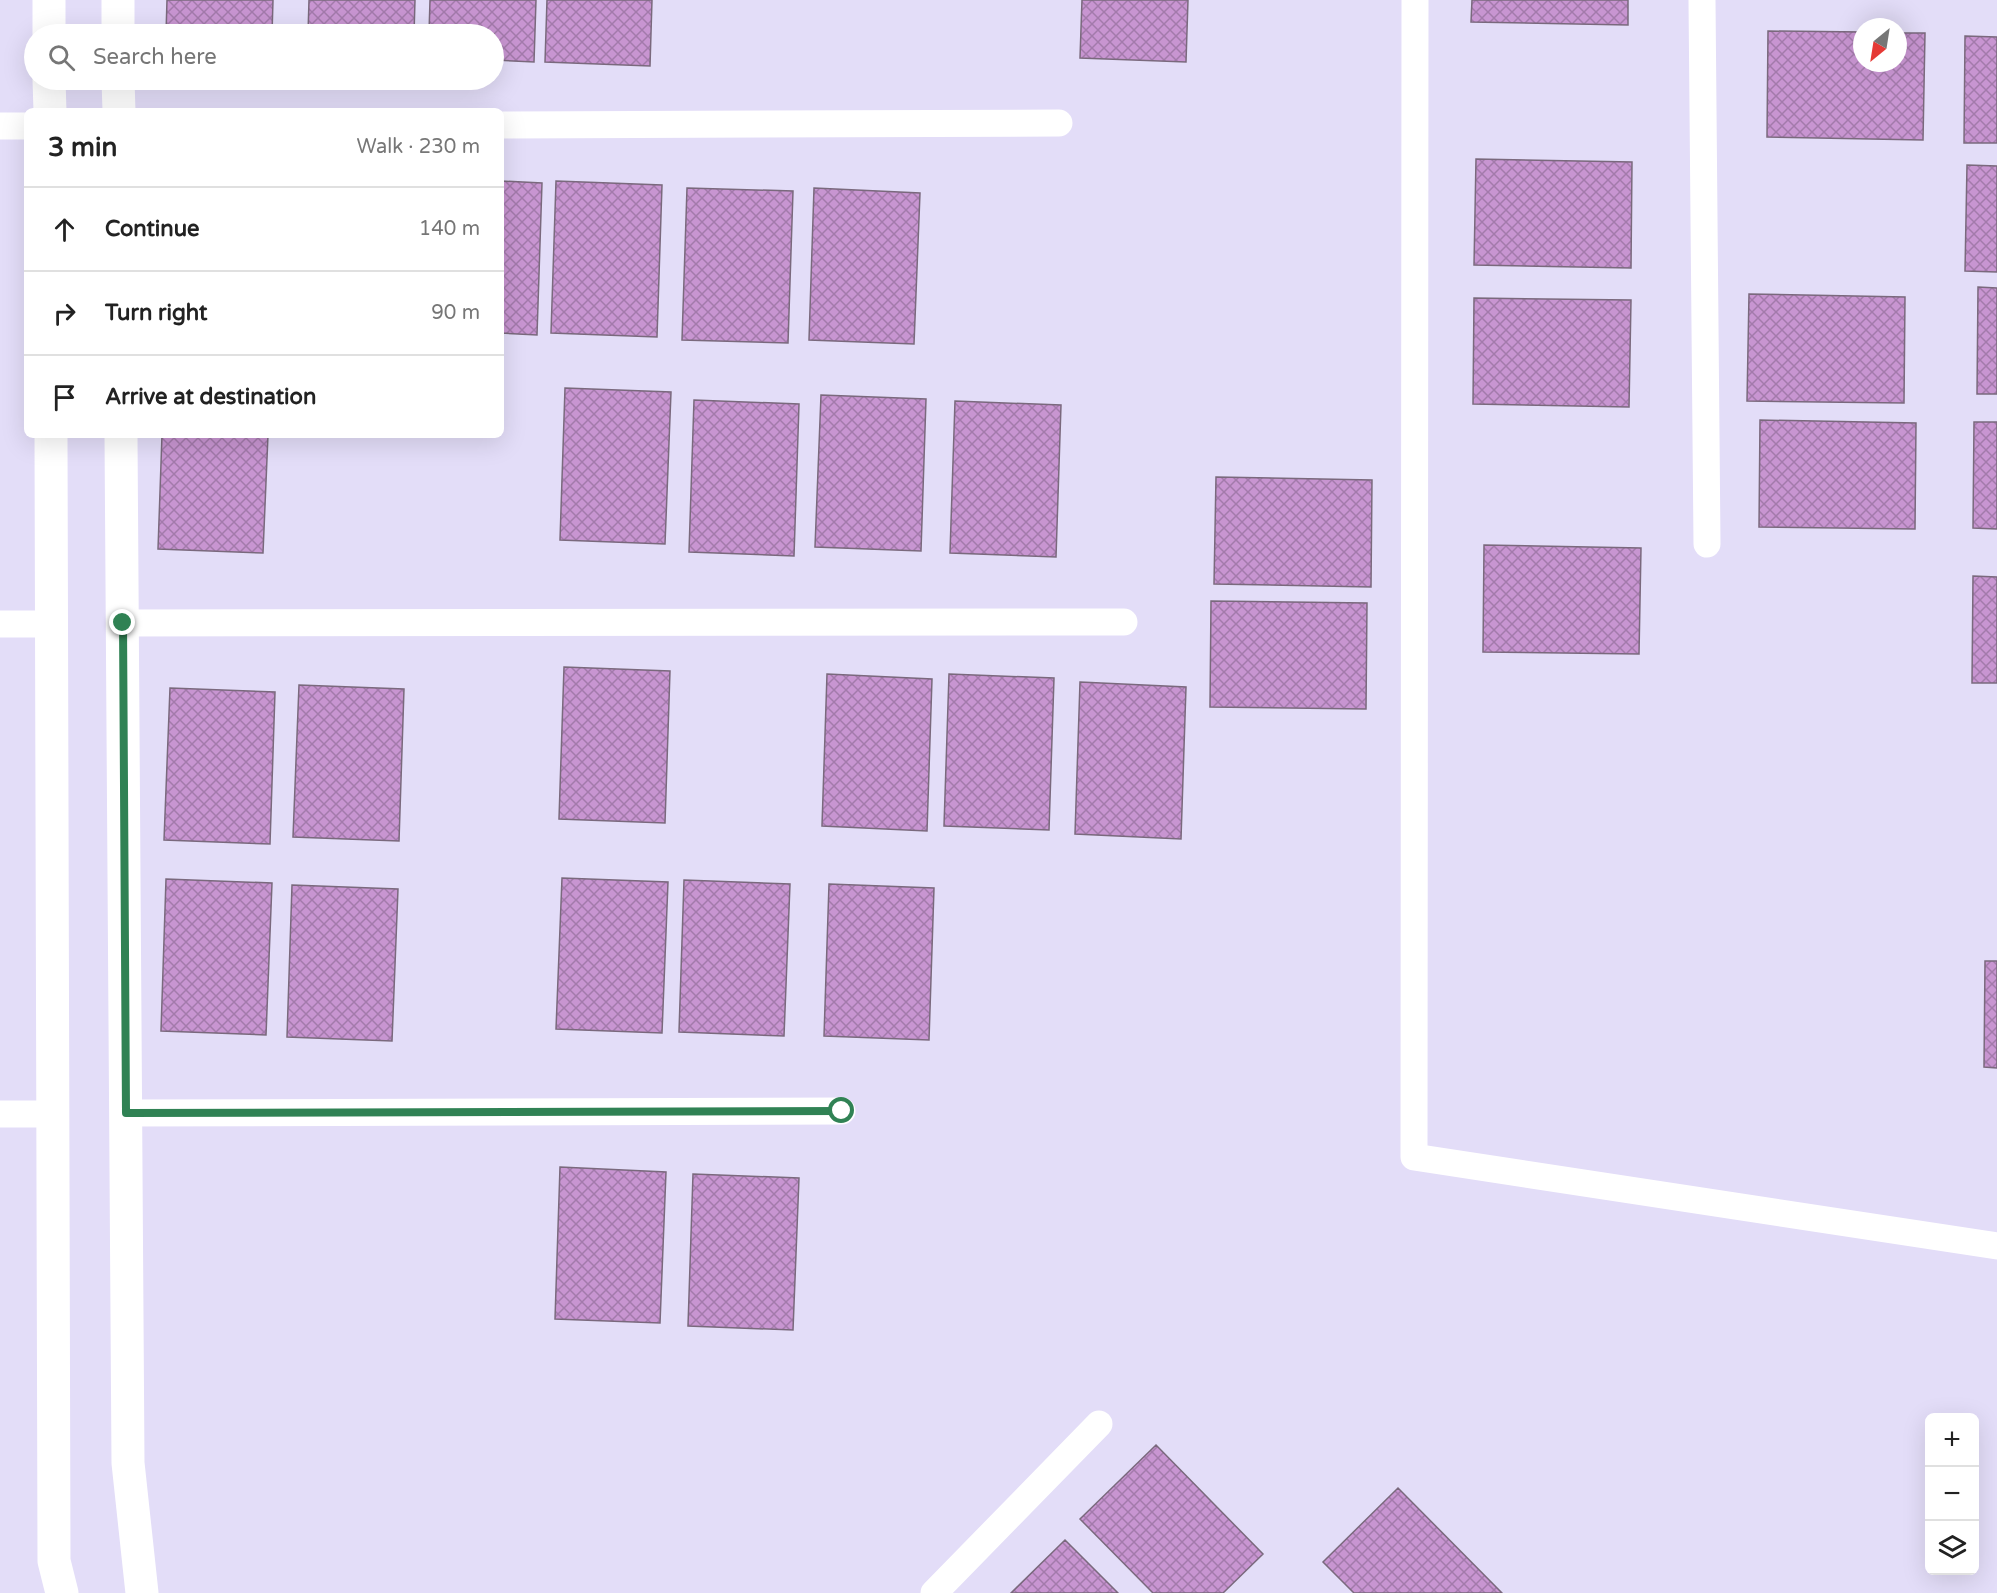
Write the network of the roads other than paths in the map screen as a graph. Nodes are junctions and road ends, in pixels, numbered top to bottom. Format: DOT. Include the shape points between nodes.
graph roads {
  1 [pos="49,0"];
  2 [pos="118,0"];
  3 [pos="1415,0"];
  4 [pos="1702,0"];
  5 [pos="49,24"];
  6 [pos="118,24"];
  7 [pos="49,90"];
  8 [pos="118,90"];
  9 [pos="50,108"];
  10 [pos="119,108"];
  11 [pos="1059,123"];
  12 [pos="504,125"];
  13 [pos="0,126"];
  14 [pos="24,126"];
  15 [pos="51,438"];
  16 [pos="121,438"];
  17 [pos="1707,544"];
  18 [pos="1124,622"];
  19 [pos="123,623"];
  20 [pos="0,624"];
  21 [pos="52,624"];
  22 [pos="842,1111"];
  23 [pos="54,1113"];
  24 [pos="126,1113"];
  25 [pos="0,1114"];
  26 [pos="1997,1246"];
  27 [pos="1099,1424"];
  28 [pos="62,1593"];
  29 [pos="142,1593"];
  30 [pos="934,1593"];
  1 -- 5 [label="street"];
  2 -- 6 [label="street"];
  3 -- 26 [label="street" via="1414,1157"];
  4 -- 17 [label="street"];
  7 -- 9 [label="street"];
  8 -- 10 [label="street"];
  11 -- 12 [label="street"];
  13 -- 14 [label="street"];
  15 -- 21 [label="street"];
  16 -- 19 [label="street"];
  18 -- 19 [label="street"];
  19 -- 24 [label="street"];
  20 -- 21 [label="street"];
  21 -- 23 [label="street"];
  22 -- 24 [label="street"];
  23 -- 25 [label="street"];
  23 -- 28 [label="street" via="54,1561"];
  24 -- 29 [label="street" via="128,1463"];
  27 -- 30 [label="street"];
}
